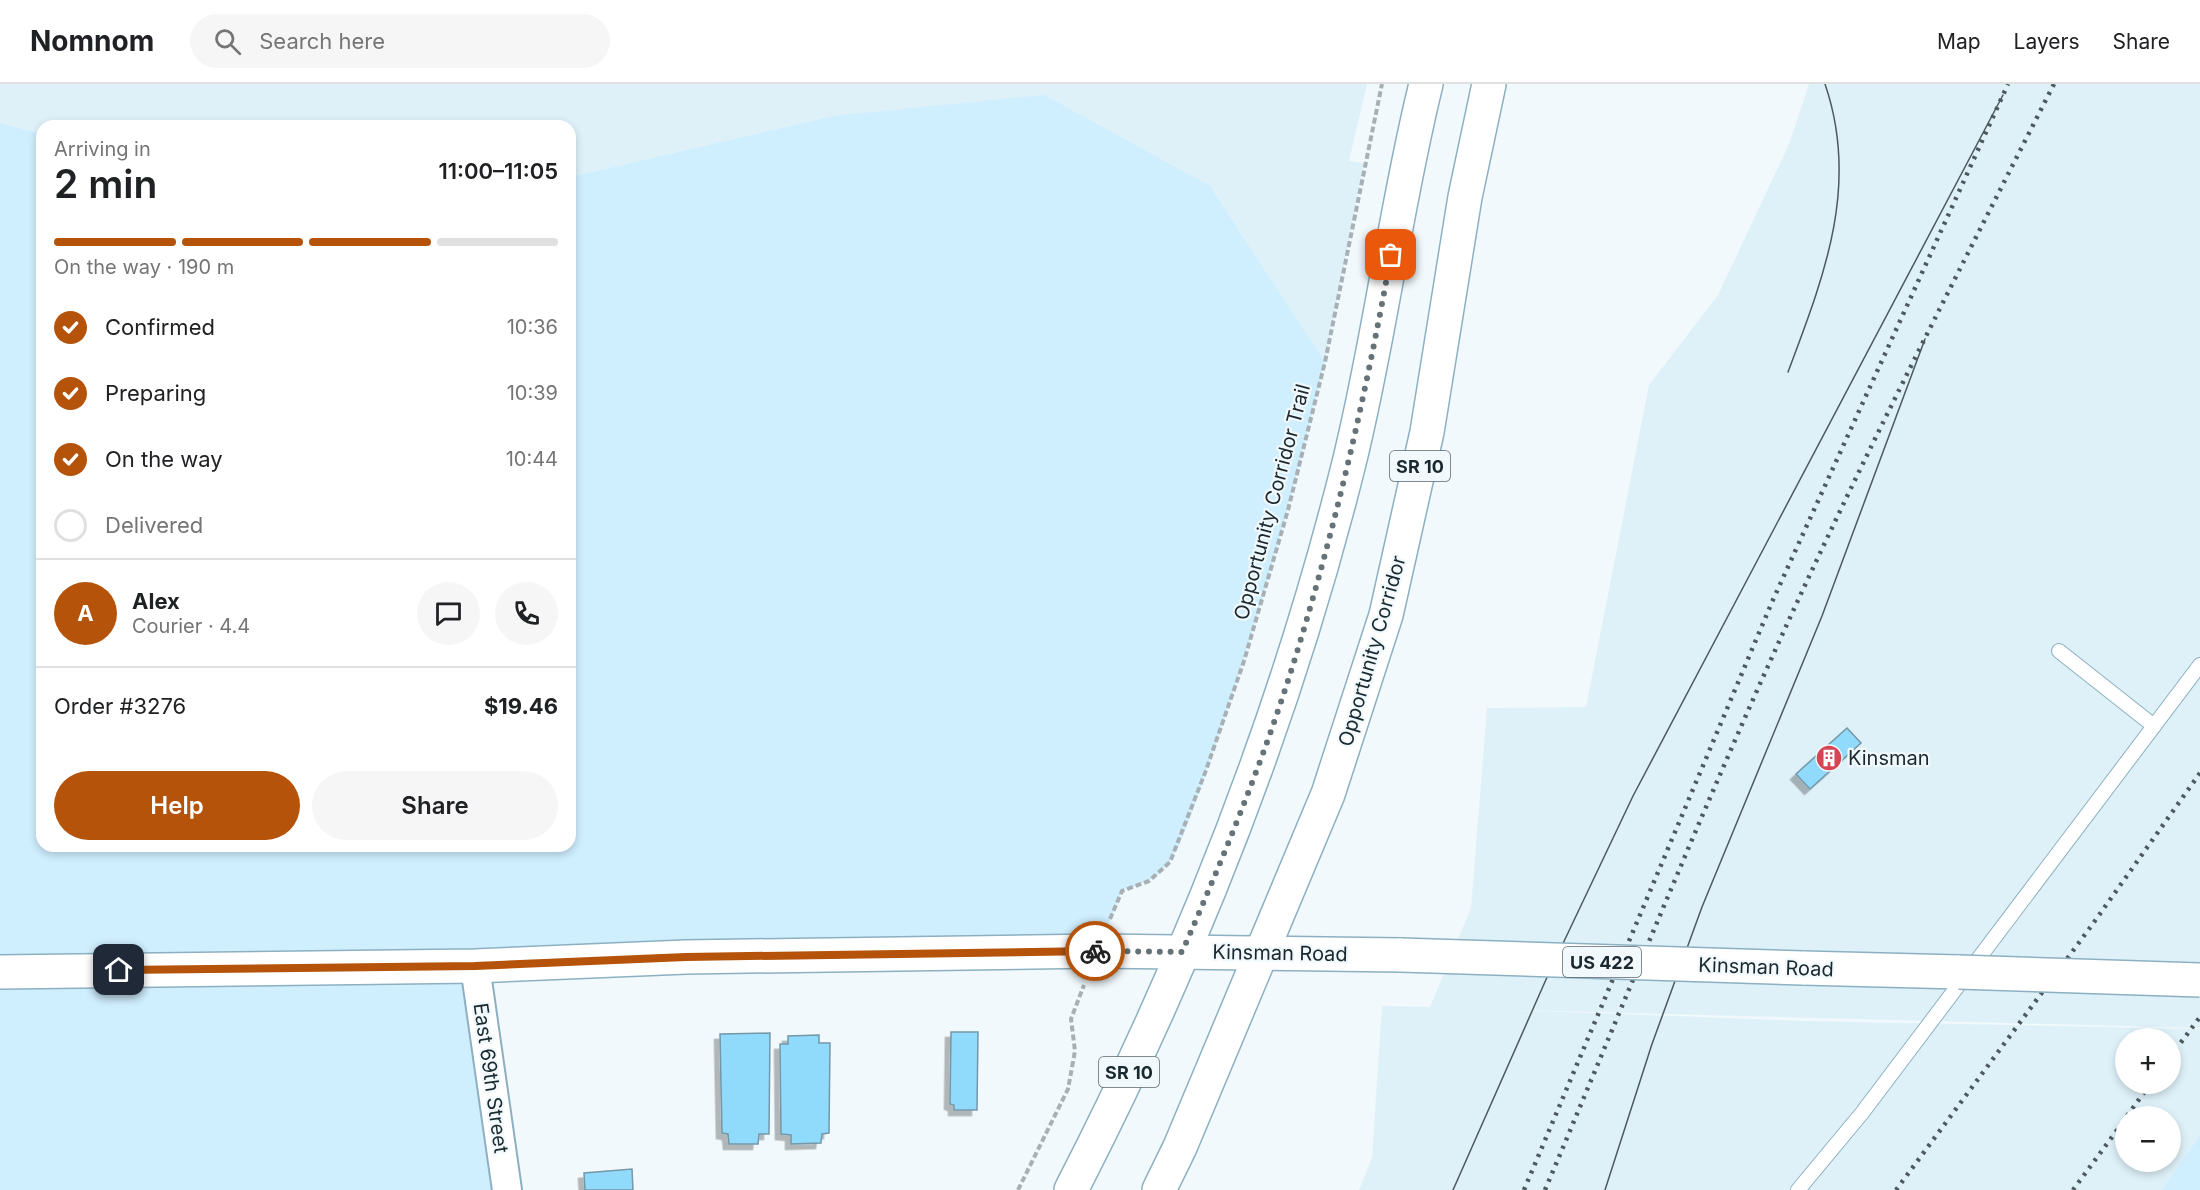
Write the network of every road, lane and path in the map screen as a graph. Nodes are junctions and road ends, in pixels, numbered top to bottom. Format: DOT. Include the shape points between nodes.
graph roads {
  1 [pos="1382,84"];
  2 [pos="1426,84"];
  3 [pos="1489,84"];
  4 [pos="2059,651"];
  5 [pos="2200,665"];
  6 [pos="2154,726"];
  7 [pos="1122,891"];
  8 [pos="1182,952"];
  9 [pos="1263,953"];
  10 [pos="475,966"];
  11 [pos="0,972"];
  12 [pos="2200,980"];
  13 [pos="1071,1020"];
  14 [pos="507,1190"];
  15 [pos="1018,1190"];
  16 [pos="1071,1190"];
  17 [pos="1159,1190"];
  18 [pos="1798,1190"];
  1 -- 7 [label="path, Opportunity Corridor Trail" via="1307,437 1229,706 1170,862 1149,881"];
  2 -- 8 [label="main road, SR 10" via="1362,409 1297,651 1259,765"];
  3 -- 9 [label="main road, Opportunity Corridor / SR 10" via="1471,164 1427,432 1386,615 1328,794"];
  4 -- 6 [label="lane"];
  5 -- 6 [label="lane"];
  6 -- 18 [label="lane" via="1868,1105"];
  8 -- 9 [label="main road, Kinsman Road / US 422"];
  8 -- 10 [label="main road, Kinsman Road / US 422" via="686,957"];
  8 -- 16 [label="main road, SR 10"];
  9 -- 12 [label="main road, Kinsman Road / US 422, bridge"];
  9 -- 17 [label="main road, Opportunity Corridor / SR 10"];
  10 -- 11 [label="main road, Kinsman Road / US 422"];
  10 -- 14 [label="street, East 69th Street"];
  13 -- 15 [label="path" via="1075,1051 1068,1089"];
}
